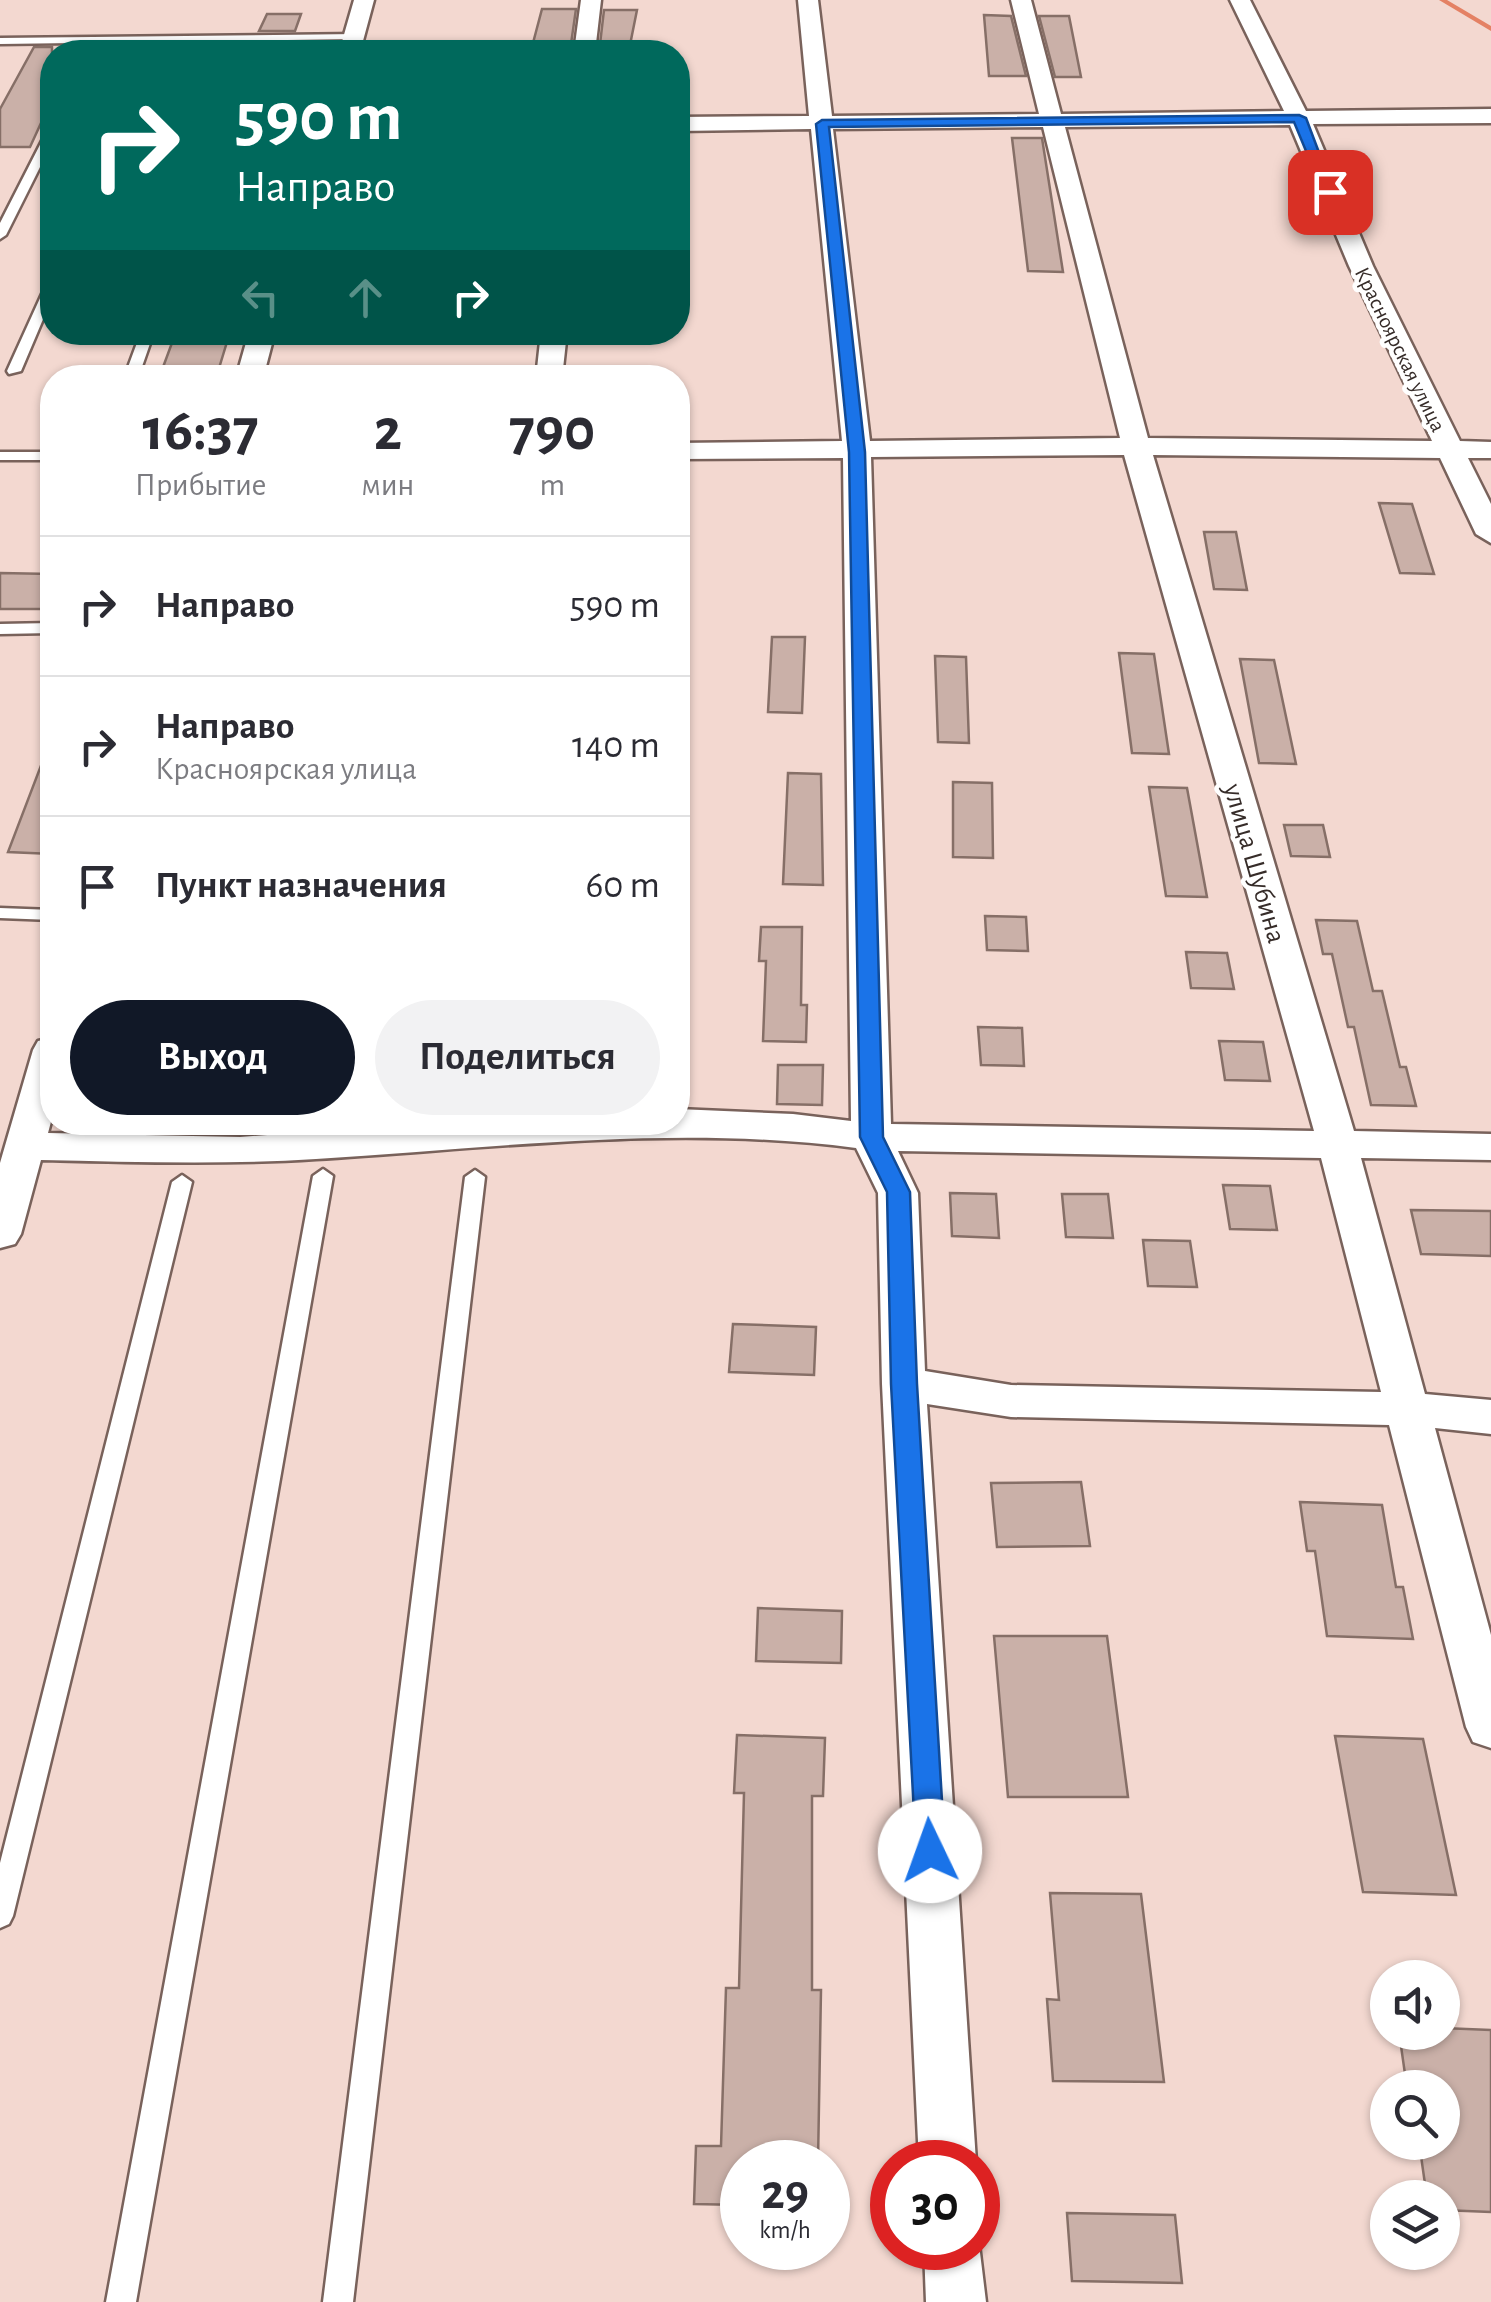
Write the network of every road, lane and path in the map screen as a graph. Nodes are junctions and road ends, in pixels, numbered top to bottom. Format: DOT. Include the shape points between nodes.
graph roads {
  1 [pos="364,0"];
  2 [pos="590,0"];
  3 [pos="808,0"];
  4 [pos="1022,0"];
  5 [pos="1240,0"];
  6 [pos="100,40"];
  7 [pos="232,40"];
  8 [pos="353,40"];
  9 [pos="586,40"];
  10 [pos="0,41"];
  11 [pos="40,41"];
  12 [pos="1491,116"];
  13 [pos="1299,118"];
  14 [pos="1052,122"];
  15 [pos="690,124"];
  16 [pos="822,124"];
  17 [pos="40,158"];
  18 [pos="37,164"];
  19 [pos="0,235"];
  20 [pos="40,312"];
  21 [pos="14,371"];
  22 [pos="1136,446"];
  23 [pos="1449,449"];
  24 [pos="1491,450"];
  25 [pos="690,451"];
  26 [pos="857,452"];
  27 [pos="0,456"];
  28 [pos="40,456"];
  29 [pos="1491,534"];
  30 [pos="40,628"];
  31 [pos="5,629"];
  32 [pos="0,652"];
  33 [pos="0,913"];
  34 [pos="40,915"];
  35 [pos="40,1094"];
  36 [pos="690,1123"];
  37 [pos="470,1135"];
  38 [pos="871,1137"];
  39 [pos="1337,1142"];
  40 [pos="26,1146"];
  41 [pos="1491,1147"];
  42 [pos="323,1176"];
  43 [pos="475,1177"];
  44 [pos="182,1182"];
  45 [pos="3,1215"];
  46 [pos="904,1384"];
  47 [pos="1407,1409"];
  48 [pos="1491,1418"];
  49 [pos="1491,1727"];
  50 [pos="0,1916"];
  51 [pos="947,2140"];
  52 [pos="954,2270"];
  53 [pos="121,2302"];
  54 [pos="338,2302"];
  55 [pos="956,2302"];
  1 -- 8 [label="street"];
  2 -- 9 [label="street"];
  3 -- 16 [label="street"];
  4 -- 14 [label="street, улица Шубина"];
  5 -- 13 [label="street, Красноярская улица"];
  6 -- 7 [label="lane"];
  10 -- 11 [label="lane"];
  12 -- 13 [label="street"];
  13 -- 14 [label="street"];
  13 -- 23 [label="street, Красноярская улица"];
  14 -- 16 [label="street"];
  14 -- 22 [label="street, улица Шубина"];
  15 -- 16 [label="street"];
  16 -- 26 [label="street"];
  17 -- 18 [label="lane"];
  18 -- 19 [label="lane"];
  20 -- 21 [label="lane"];
  22 -- 23 [label="street"];
  22 -- 26 [label="street"];
  22 -- 39 [label="street, улица Шубина"];
  23 -- 24 [label="street"];
  23 -- 29 [label="street, Красноярская улица"];
  25 -- 26 [label="street"];
  26 -- 38 [label="street"];
  27 -- 28 [label="lane"];
  30 -- 31 [label="lane"];
  31 -- 32 [label="lane"];
  33 -- 34 [label="lane"];
  35 -- 40 [label="street"];
  36 -- 38 [label="street" via="808,1126"];
  37 -- 40 [label="street" via="238,1150"];
  38 -- 39 [label="street"];
  38 -- 46 [label="street" via="898,1192"];
  39 -- 41 [label="street"];
  39 -- 47 [label="street, улица Шубина"];
  40 -- 45 [label="street"];
  42 -- 53 [label="lane"];
  43 -- 54 [label="lane"];
  44 -- 50 [label="lane"];
  46 -- 47 [label="street" via="1011,1401"];
  46 -- 51 [label="street"];
  47 -- 48 [label="street"];
  47 -- 49 [label="street, улица Шубина"];
  52 -- 55 [label="street"];
}
